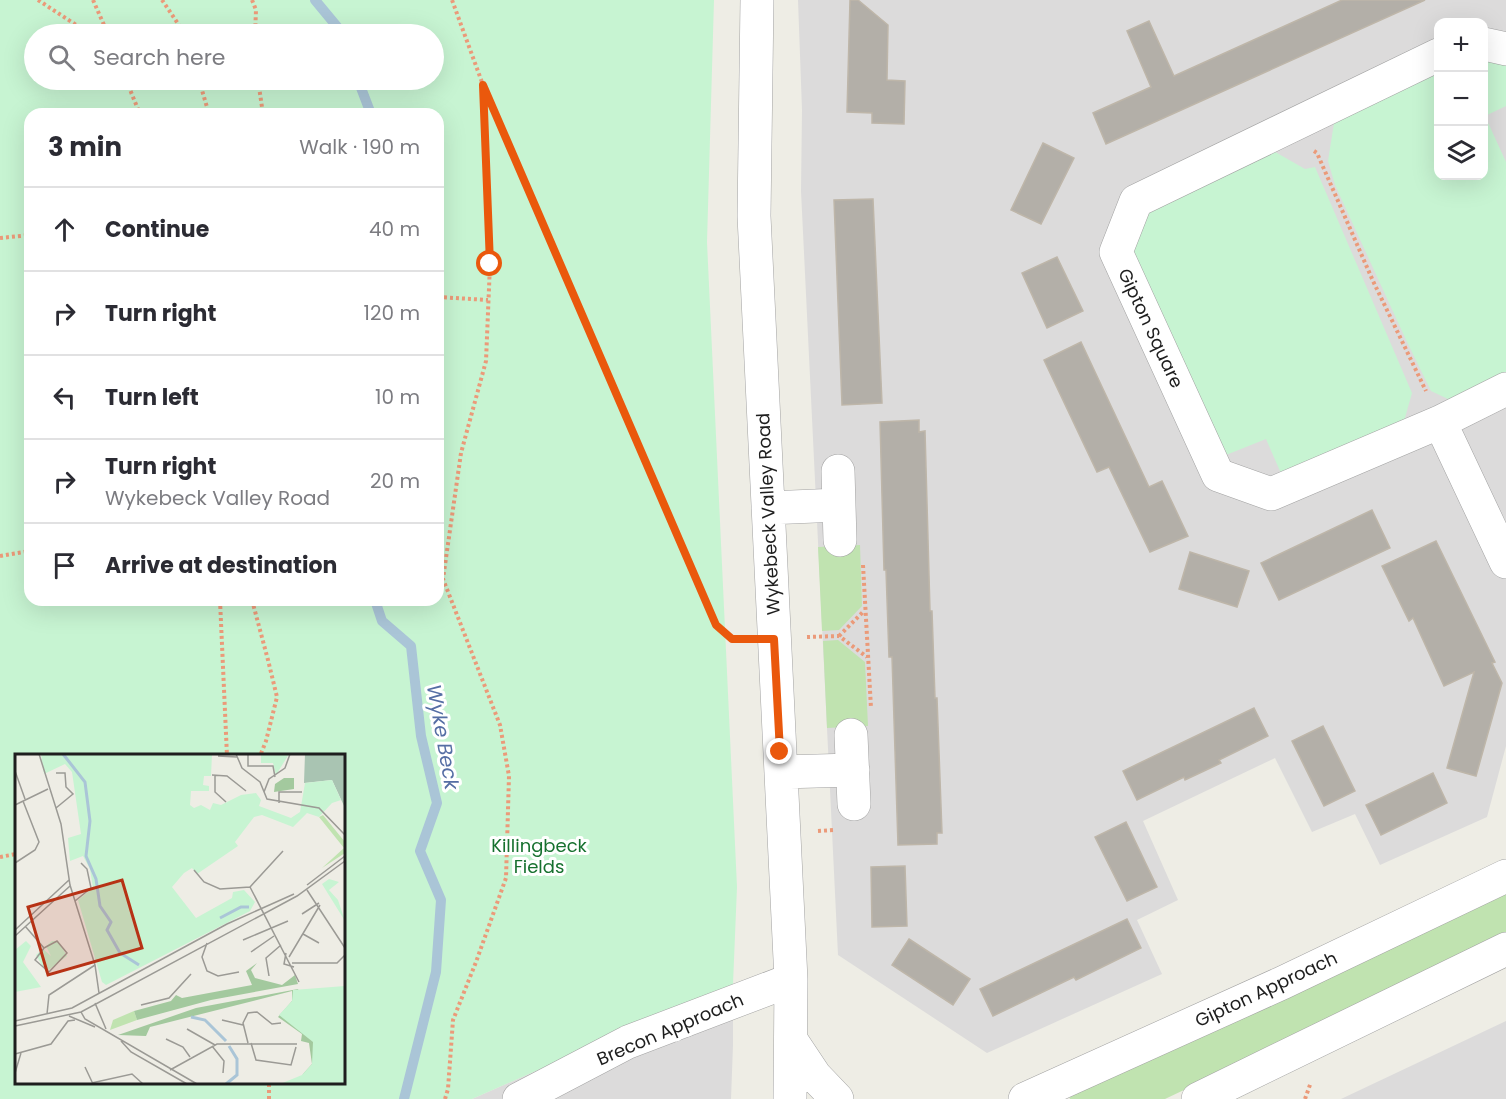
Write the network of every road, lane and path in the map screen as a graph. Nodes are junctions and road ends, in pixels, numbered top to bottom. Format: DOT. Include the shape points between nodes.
graph roads {
  1 [pos="38,0"];
  2 [pos="93,0"];
  3 [pos="162,0"];
  4 [pos="252,0"];
  5 [pos="452,0"];
  6 [pos="758,0"];
  7 [pos="75,24"];
  8 [pos="104,24"];
  9 [pos="178,24"];
  10 [pos="255,24"];
  11 [pos="1488,45"];
  12 [pos="1506,49"];
  13 [pos="1434,57"];
  14 [pos="483,85"];
  15 [pos="130,90"];
  16 [pos="202,90"];
  17 [pos="259,90"];
  18 [pos="138,108"];
  19 [pos="207,108"];
  20 [pos="262,108"];
  21 [pos="1287,128"];
  22 [pos="24,236"];
  23 [pos="0,238"];
  24 [pos="444,297"];
  25 [pos="488,300"];
  26 [pos="1506,389"];
  27 [pos="1440,422"];
  28 [pos="838,471"];
  29 [pos="839,505"];
  30 [pos="768,508"];
  31 [pos="840,540"];
  32 [pos="24,552"];
  33 [pos="0,556"];
  34 [pos="1506,562"];
  35 [pos="863,563"];
  36 [pos="444,572"];
  37 [pos="444,582"];
  38 [pos="220,606"];
  39 [pos="254,606"];
  40 [pos="865,610"];
  41 [pos="839,636"];
  42 [pos="774,639"];
  43 [pos="867,657"];
  44 [pos="861,724"];
  45 [pos="227,754"];
  46 [pos="261,754"];
  47 [pos="853,770"];
  48 [pos="781,772"];
  49 [pos="847,817"];
  50 [pos="784,832"];
  51 [pos="15,854"];
  52 [pos="0,857"];
  53 [pos="1506,876"];
  54 [pos="1503,959"];
  55 [pos="791,980"];
  56 [pos="791,1040"];
  57 [pos="269,1084"];
  58 [pos="268,1099"];
  59 [pos="445,1099"];
  60 [pos="519,1099"];
  61 [pos="790,1099"];
  62 [pos="837,1099"];
  63 [pos="1025,1099"];
  64 [pos="1198,1099"];
  1 -- 7 [label="path"];
  2 -- 8 [label="path"];
  3 -- 9 [label="path"];
  4 -- 10 [label="path"];
  5 -- 14 [label="path"];
  6 -- 30 [label="street, Wykebeck Valley Road" via="754,216"];
  11 -- 12 [label="street"];
  13 -- 21 [label="street, Gipton Square"];
  14 -- 25 [label="path"];
  14 -- 42 [label="path" via="716,625 732,639"];
  15 -- 18 [label="path"];
  16 -- 19 [label="path"];
  17 -- 20 [label="path"];
  21 -- 27 [label="path" via="1317,153"];
  21 -- 27 [label="street, Gipton Square" via="1136,201 1116,252 1218,475 1271,494"];
  22 -- 23 [label="path"];
  24 -- 25 [label="path"];
  25 -- 36 [label="path" via="486,361 461,453"];
  26 -- 27 [label="street, Gipton Square"];
  27 -- 34 [label="street"];
  28 -- 29 [label="street"];
  29 -- 30 [label="street"];
  29 -- 31 [label="street"];
  30 -- 42 [label="street, Wykebeck Valley Road"];
  32 -- 33 [label="path"];
  35 -- 40 [label="path"];
  37 -- 59 [label="path" via="500,725 509,776 506,878 453,1020"];
  38 -- 45 [label="path"];
  39 -- 46 [label="path" via="277,697"];
  40 -- 41 [label="path"];
  40 -- 43 [label="path"];
  41 -- 42 [label="path"];
  41 -- 43 [label="path"];
  42 -- 48 [label="street, Wykebeck Valley Road"];
  43 -- 44 [label="path"];
  44 -- 47 [label="street"];
  47 -- 48 [label="street"];
  47 -- 49 [label="street"];
  48 -- 50 [label="street, Wykebeck Valley Road"];
  49 -- 50 [label="path"];
  50 -- 55 [label="street, Wykebeck Valley Road"];
  51 -- 52 [label="path"];
  53 -- 63 [label="street, Gipton Approach" via="1282,984"];
  54 -- 64 [label="street"];
  55 -- 56 [label="street, Wykebeck Valley Road"];
  55 -- 60 [label="street, Brecon Approach" via="628,1042"];
  56 -- 61 [label="street, Wykebeck Valley Road"];
  56 -- 62 [label="street" via="815,1076"];
  57 -- 58 [label="path"];
}
